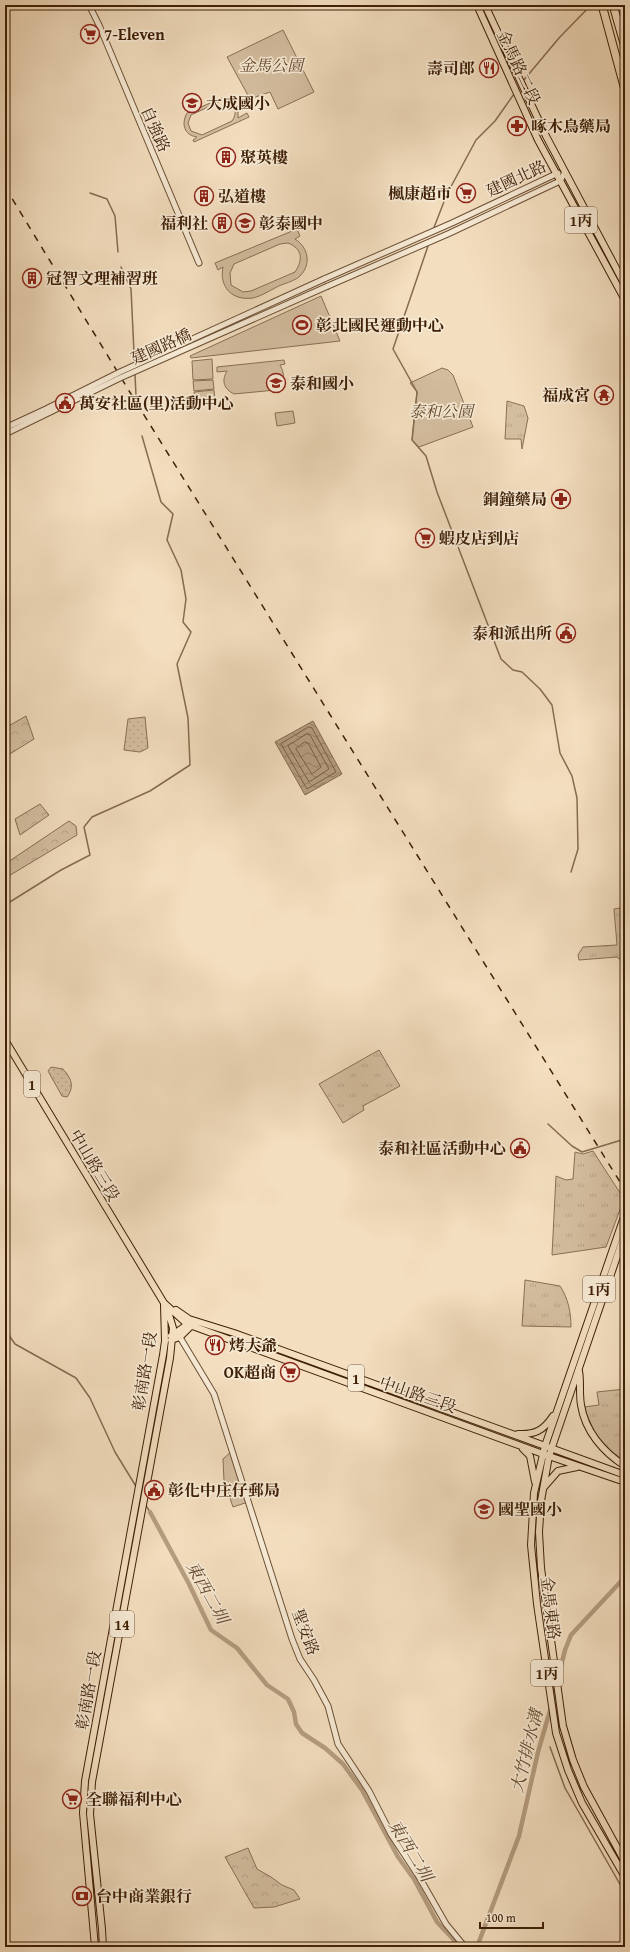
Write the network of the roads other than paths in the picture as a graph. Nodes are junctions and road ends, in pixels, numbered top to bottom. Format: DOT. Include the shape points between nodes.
graph roads {
  1 [pos="88,5"];
  2 [pos="477,5"];
  3 [pos="485,5"];
  4 [pos="602,5"];
  5 [pos="614,5"];
  6 [pos="625,47"];
  7 [pos="625,90"];
  8 [pos="565,172"];
  9 [pos="556,173"];
  10 [pos="560,181"];
  11 [pos="199,263"];
  12 [pos="324,279"];
  13 [pos="625,285"];
  14 [pos="328,286"];
  15 [pos="625,300"];
  16 [pos="5,428"];
  17 [pos="5,434"];
  18 [pos="5,1040"];
  19 [pos="625,1214"];
  20 [pos="625,1233"];
  21 [pos="164,1303"];
  22 [pos="191,1323"];
  23 [pos="175,1334"];
  24 [pos="165,1341"];
  25 [pos="576,1366"];
  26 [pos="558,1408"];
  27 [pos="509,1433"];
  28 [pos="513,1442"];
  29 [pos="545,1446"];
  30 [pos="552,1449"];
  31 [pos="543,1454"];
  32 [pos="550,1456"];
  33 [pos="625,1466"];
  34 [pos="579,1467"];
  35 [pos="625,1475"];
  36 [pos="625,1482"];
  37 [pos="536,1485"];
  38 [pos="543,1488"];
  39 [pos="625,1862"];
  40 [pos="625,1877"];
  41 [pos="95,1947"];
  42 [pos="103,1947"];
  43 [pos="465,1947"];
  1 -- 11 [label="street, 自強路" via="99,25"];
  2 -- 9 [label="main road, 金馬路二段 / 1丙" via="538,140"];
  3 -- 8 [label="main road, 金馬路二段 / 1丙"];
  4 -- 7 [label="highway"];
  5 -- 6 [label="highway"];
  8 -- 9 [label="street, 建國北路"];
  8 -- 10 [label="street, 建國北路"];
  8 -- 13 [label="main road, 1丙"];
  9 -- 10 [label="main road, 1丙"];
  9 -- 12 [label="street, 建國北路" via="452,223"];
  10 -- 14 [label="street, 建國北路" via="450,233"];
  10 -- 15 [label="main road, 1丙"];
  12 -- 16 [label="street, 建國路橋, bridge" via="120,372"];
  14 -- 17 [label="street, 建國路橋, bridge" via="120,378"];
  18 -- 21 [label="main road, 中山路三段 / 1"];
  19 -- 25 [label="main road, 1丙"];
  20 -- 25 [label="main road, 1丙"];
  21 -- 22 [label="main road, 中山路三段 / 1"];
  21 -- 23 [label="main road, 彰南路一段 / 14"];
  21 -- 24 [label="main road, 彰南路一段 / 14"];
  22 -- 23 [label="main road"];
  22 -- 27 [label="main road, 中山路三段 / 1" via="234,1333"];
  22 -- 28 [label="main road, 中山路三段 / 1"];
  23 -- 24 [label="main road"];
  23 -- 42 [label="main road, 彰南路一段 / 14" via="92,1782 90,1814"];
  23 -- 43 [label="street, 聖安路" via="214,1394 292,1639 300,1659 328,1706 338,1744 369,1791 391,1834 446,1924"];
  24 -- 41 [label="main road, 彰南路一段 / 14" via="85,1781 83,1813"];
  25 -- 26 [label="main road, 1丙"];
  25 -- 30 [label="main road, 1丙"];
  25 -- 33 [label="main road" via="581,1407 588,1429 608,1453"];
  26 -- 27 [label="main road" via="544,1428 528,1434"];
  26 -- 29 [label="main road, 1丙"];
  27 -- 29 [label="main road, 中山路三段 / 1"];
  28 -- 31 [label="main road, 中山路三段 / 1"];
  28 -- 37 [label="main road" via="530,1456"];
  29 -- 30 [label="main road, 中山路三段 / 1"];
  29 -- 31 [label="main road, 金馬東路 / 1丙"];
  30 -- 32 [label="main road, 金馬東路 / 1丙"];
  30 -- 35 [label="main road, 中山路三段 / 1"];
  31 -- 32 [label="main road, 中山路三段 / 1"];
  31 -- 37 [label="main road, 金馬東路 / 1丙"];
  32 -- 34 [label="main road, 中山路三段 / 1"];
  32 -- 38 [label="main road, 金馬東路 / 1丙"];
  34 -- 36 [label="main road, 中山路三段 / 1"];
  34 -- 38 [label="main road" via="558,1471"];
  37 -- 40 [label="main road, 金馬東路 / 1丙" via="531,1526 534,1575 556,1733 582,1803"];
  38 -- 39 [label="main road, 金馬東路 / 1丙" via="539,1532 541,1568 563,1726 584,1787"];
}
